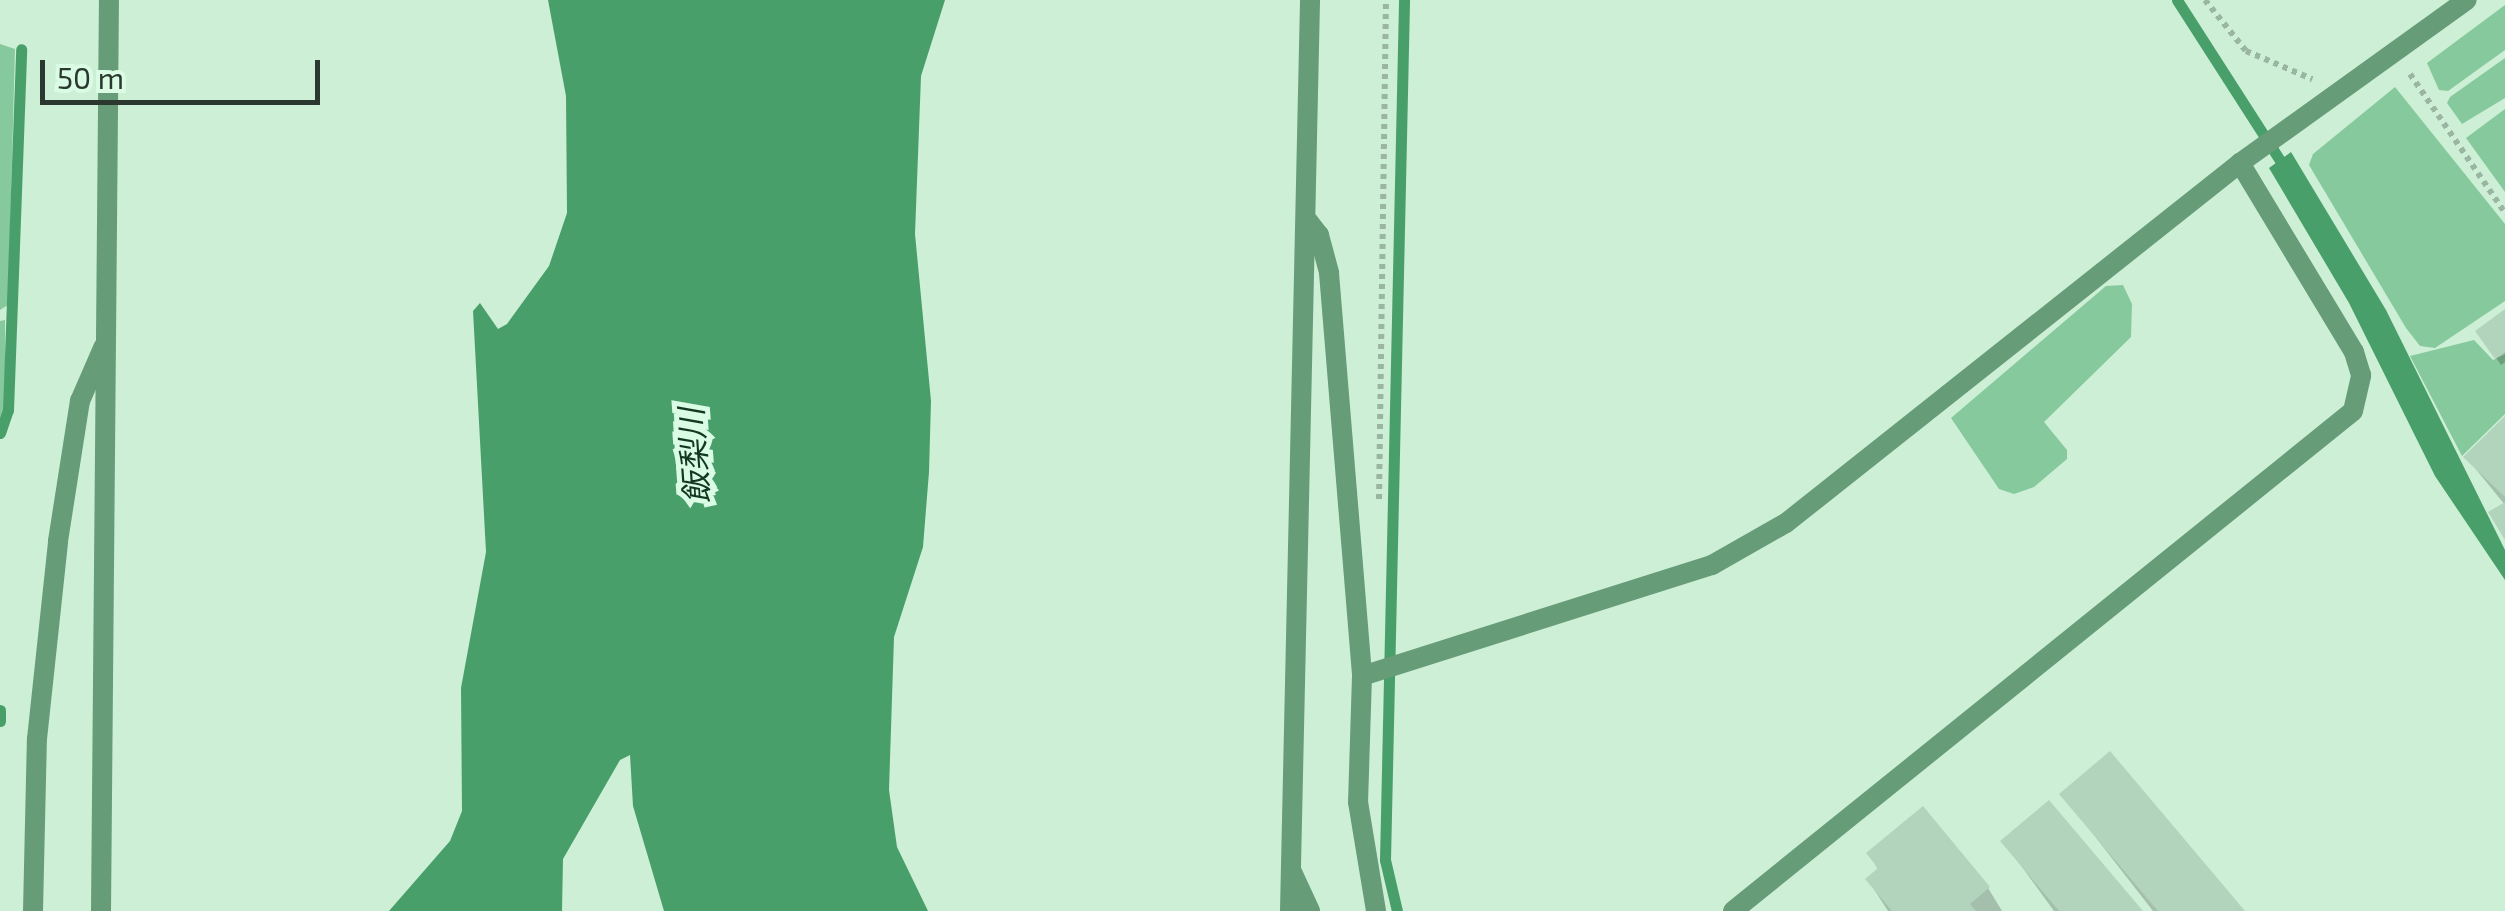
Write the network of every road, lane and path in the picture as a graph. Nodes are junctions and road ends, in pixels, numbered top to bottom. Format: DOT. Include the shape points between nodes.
graph roads {
  1 [pos="109,0"];
  2 [pos="1310,0"];
  3 [pos="1386,0"];
  4 [pos="2205,0"];
  5 [pos="2467,0"];
  6 [pos="2395,52"];
  7 [pos="2335,97"];
  8 [pos="2247,159"];
  9 [pos="2505,213"];
  10 [pos="1308,221"];
  11 [pos="107,336"];
  12 [pos="1379,508"];
  13 [pos="1362,676"];
  14 [pos="1290,866"];
  15 [pos="34,911"];
  16 [pos="101,911"];
  17 [pos="1290,911"];
  18 [pos="1310,911"];
  19 [pos="1376,911"];
  20 [pos="1734,911"];
  1 -- 11 [label="street"];
  2 -- 10 [label="street"];
  3 -- 12 [label="path"];
  4 -- 7 [label="path" via="2246,51 2313,80"];
  5 -- 6 [label="street"];
  6 -- 7 [label="street"];
  6 -- 9 [label="path"];
  7 -- 8 [label="street"];
  8 -- 13 [label="street" via="1786,523 1712,564"];
  8 -- 20 [label="street" via="2354,352 2361,376 2353,411"];
  10 -- 13 [label="street" via="1329,273"];
  10 -- 14 [label="street"];
  11 -- 15 [label="street" via="80,401 58,541 37,739"];
  11 -- 16 [label="street"];
  13 -- 19 [label="street" via="1358,802"];
  14 -- 17 [label="street"];
  14 -- 18 [label="street"];
}
